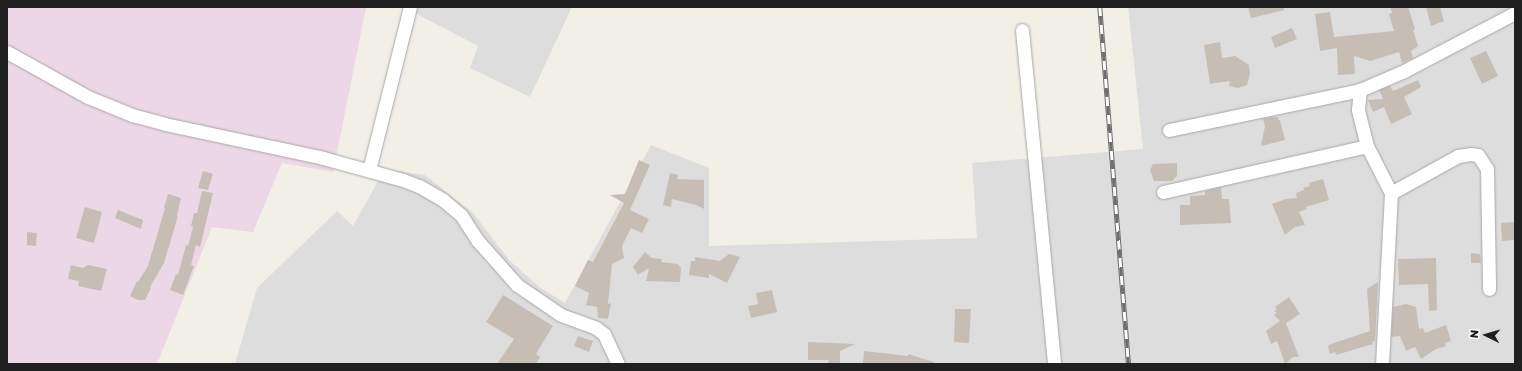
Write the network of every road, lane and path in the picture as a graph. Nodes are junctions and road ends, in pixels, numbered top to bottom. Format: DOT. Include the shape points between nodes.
graph roads {
  1 [pos="410,7"];
  2 [pos="1515,13"];
  3 [pos="1022,30"];
  4 [pos="7,52"];
  5 [pos="1360,90"];
  6 [pos="1169,130"];
  7 [pos="1367,146"];
  8 [pos="369,170"];
  9 [pos="1163,192"];
  10 [pos="1391,193"];
  11 [pos="1489,289"];
  12 [pos="618,364"];
  13 [pos="1054,364"];
  14 [pos="1382,364"];
  1 -- 8 [label="street"];
  2 -- 5 [label="street" via="1404,71"];
  3 -- 13 [label="street"];
  4 -- 8 [label="street" via="88,97 132,115"];
  5 -- 6 [label="street"];
  5 -- 7 [label="street" via="1358,110"];
  7 -- 9 [label="street"];
  7 -- 10 [label="street"];
  8 -- 12 [label="street" via="419,186 443,200 461,215 478,241 517,285 561,315 596,328 604,334"];
  10 -- 11 [label="street" via="1458,156 1478,155 1487,169"];
  10 -- 14 [label="street"];
}
